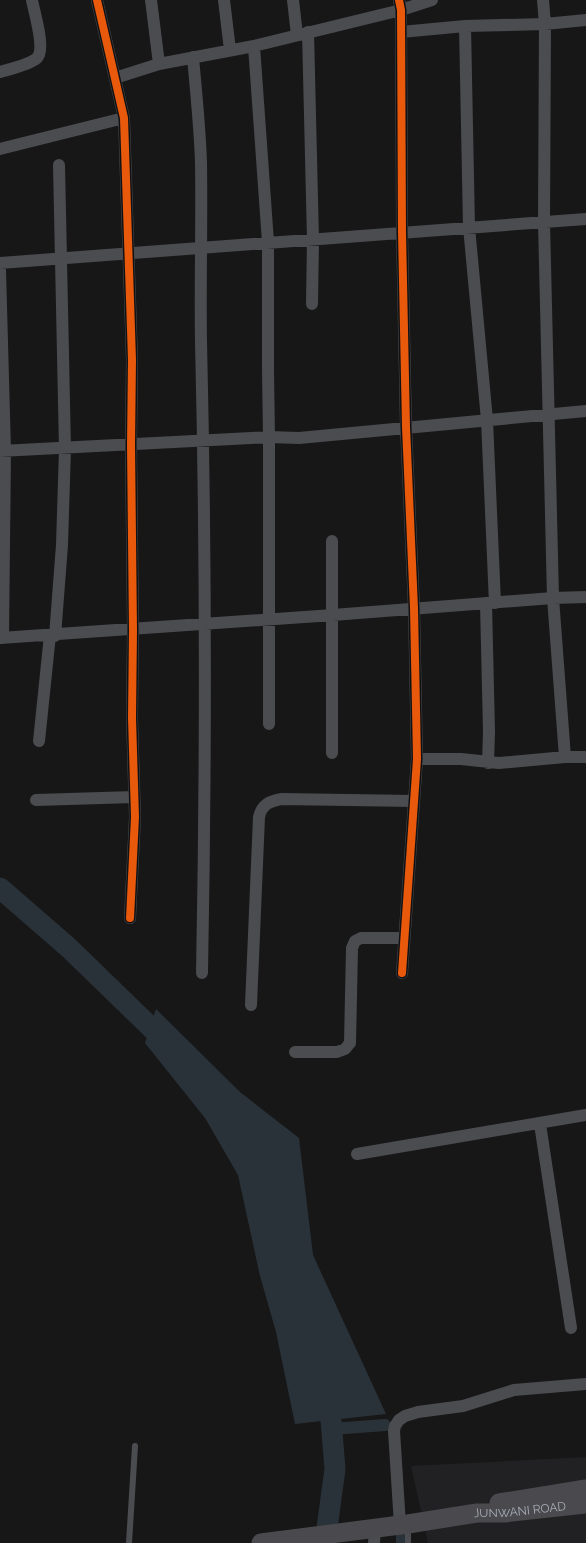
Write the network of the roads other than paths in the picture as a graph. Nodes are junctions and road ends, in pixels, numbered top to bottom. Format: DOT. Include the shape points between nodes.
graph roads {
  1 [pos="32,0"];
  2 [pos="97,0"];
  3 [pos="151,0"];
  4 [pos="224,0"];
  5 [pos="293,0"];
  6 [pos="432,0"];
  7 [pos="543,0"];
  8 [pos="400,5"];
  9 [pos="586,20"];
  10 [pos="545,24"];
  11 [pos="465,26"];
  12 [pos="401,32"];
  13 [pos="302,34"];
  14 [pos="254,46"];
  15 [pos="230,50"];
  16 [pos="193,57"];
  17 [pos="159,64"];
  18 [pos="0,72"];
  19 [pos="115,78"];
  20 [pos="124,118"];
  21 [pos="0,149"];
  22 [pos="59,165"];
  23 [pos="586,219"];
  24 [pos="544,222"];
  25 [pos="470,228"];
  26 [pos="402,232"];
  27 [pos="313,240"];
  28 [pos="268,242"];
  29 [pos="201,248"];
  30 [pos="128,254"];
  31 [pos="60,258"];
  32 [pos="0,263"];
  33 [pos="0,270"];
  34 [pos="312,304"];
  35 [pos="586,410"];
  36 [pos="548,414"];
  37 [pos="486,420"];
  38 [pos="406,427"];
  39 [pos="270,437"];
  40 [pos="203,440"];
  41 [pos="131,445"];
  42 [pos="65,449"];
  43 [pos="2,451"];
  44 [pos="332,541"];
  45 [pos="586,597"];
  46 [pos="553,598"];
  47 [pos="490,603"];
  48 [pos="414,608"];
  49 [pos="333,615"];
  50 [pos="269,620"];
  51 [pos="204,625"];
  52 [pos="133,630"];
  53 [pos="53,635"];
  54 [pos="2,638"];
  55 [pos="269,724"];
  56 [pos="39,741"];
  57 [pos="332,753"];
  58 [pos="565,757"];
  59 [pos="586,757"];
  60 [pos="417,759"];
  61 [pos="488,763"];
  62 [pos="134,797"];
  63 [pos="36,800"];
  64 [pos="414,801"];
  65 [pos="130,918"];
  66 [pos="404,938"];
  67 [pos="202,973"];
  68 [pos="402,973"];
  69 [pos="251,1005"];
  70 [pos="295,1052"];
  71 [pos="586,1115"];
  72 [pos="540,1124"];
  73 [pos="356,1154"];
  74 [pos="571,1328"];
  75 [pos="586,1384"];
  76 [pos="135,1446"];
  77 [pos="586,1489"];
  78 [pos="586,1504"];
  79 [pos="477,1513"];
  80 [pos="404,1524"];
  81 [pos="375,1535"];
  82 [pos="270,1542"];
  83 [pos="129,1543"];
  84 [pos="408,1543"];
  1 -- 18 [label="street" via="41,50 32,61"];
  2 -- 19 [label="street"];
  3 -- 17 [label="street"];
  4 -- 15 [label="street"];
  5 -- 13 [label="street"];
  6 -- 8 [label="street"];
  7 -- 10 [label="street"];
  8 -- 12 [label="street"];
  8 -- 13 [label="street"];
  9 -- 10 [label="street"];
  10 -- 11 [label="street"];
  10 -- 24 [label="street"];
  11 -- 12 [label="street"];
  11 -- 25 [label="street"];
  12 -- 26 [label="street"];
  13 -- 14 [label="street"];
  13 -- 27 [label="street"];
  14 -- 15 [label="street"];
  14 -- 28 [label="street"];
  15 -- 16 [label="street"];
  16 -- 17 [label="street"];
  16 -- 29 [label="street" via="200,161"];
  17 -- 19 [label="street"];
  19 -- 20 [label="street"];
  20 -- 21 [label="street"];
  20 -- 30 [label="street"];
  22 -- 31 [label="street"];
  23 -- 24 [label="street"];
  24 -- 25 [label="street"];
  24 -- 36 [label="street"];
  25 -- 26 [label="street"];
  25 -- 37 [label="street"];
  26 -- 27 [label="street"];
  26 -- 38 [label="street"];
  27 -- 28 [label="street"];
  27 -- 34 [label="street"];
  28 -- 29 [label="street"];
  28 -- 39 [label="street"];
  29 -- 30 [label="street"];
  29 -- 40 [label="street"];
  30 -- 31 [label="street"];
  30 -- 41 [label="street"];
  31 -- 32 [label="street"];
  31 -- 42 [label="street"];
  33 -- 43 [label="street"];
  35 -- 36 [label="street"];
  36 -- 37 [label="street"];
  36 -- 46 [label="street"];
  37 -- 38 [label="street"];
  37 -- 47 [label="street"];
  38 -- 39 [label="street" via="299,438"];
  38 -- 48 [label="street"];
  39 -- 40 [label="street"];
  39 -- 50 [label="street"];
  40 -- 41 [label="street"];
  40 -- 51 [label="street"];
  41 -- 42 [label="street"];
  41 -- 52 [label="street"];
  42 -- 43 [label="street"];
  42 -- 53 [label="street" via="62,545"];
  43 -- 54 [label="street"];
  44 -- 49 [label="street"];
  45 -- 46 [label="street"];
  46 -- 47 [label="street"];
  46 -- 58 [label="street"];
  47 -- 48 [label="street"];
  47 -- 61 [label="street"];
  48 -- 49 [label="street"];
  48 -- 60 [label="street"];
  49 -- 50 [label="street"];
  49 -- 57 [label="street"];
  50 -- 51 [label="street"];
  50 -- 55 [label="street"];
  51 -- 52 [label="street"];
  51 -- 67 [label="street"];
  52 -- 53 [label="street"];
  52 -- 62 [label="street"];
  53 -- 54 [label="street"];
  53 -- 56 [label="street"];
  58 -- 59 [label="street"];
  58 -- 61 [label="street"];
  60 -- 61 [label="street"];
  60 -- 64 [label="street"];
  62 -- 63 [label="street"];
  62 -- 65 [label="street"];
  64 -- 66 [label="street"];
  64 -- 69 [label="street" via="282,799 272,800 261,809"];
  66 -- 68 [label="street"];
  66 -- 70 [label="street" via="360,938 355,941 352,948 350,1043 345,1049 337,1052"];
  71 -- 72 [label="street"];
  72 -- 73 [label="street"];
  72 -- 74 [label="street"];
  75 -- 80 [label="street" via="514,1390 463,1406 418,1412 399,1420 394,1431"];
  76 -- 83 [label="lane"];
  77 -- 79 [label="main road, JUNWANI ROAD" via="508,1500"];
  78 -- 79 [label="main road, JUNWANI ROAD"];
  79 -- 80 [label="main road"];
  80 -- 81 [label="main road"];
  80 -- 84 [label="lane"];
  81 -- 82 [label="main road" via="356,1531"];
}
